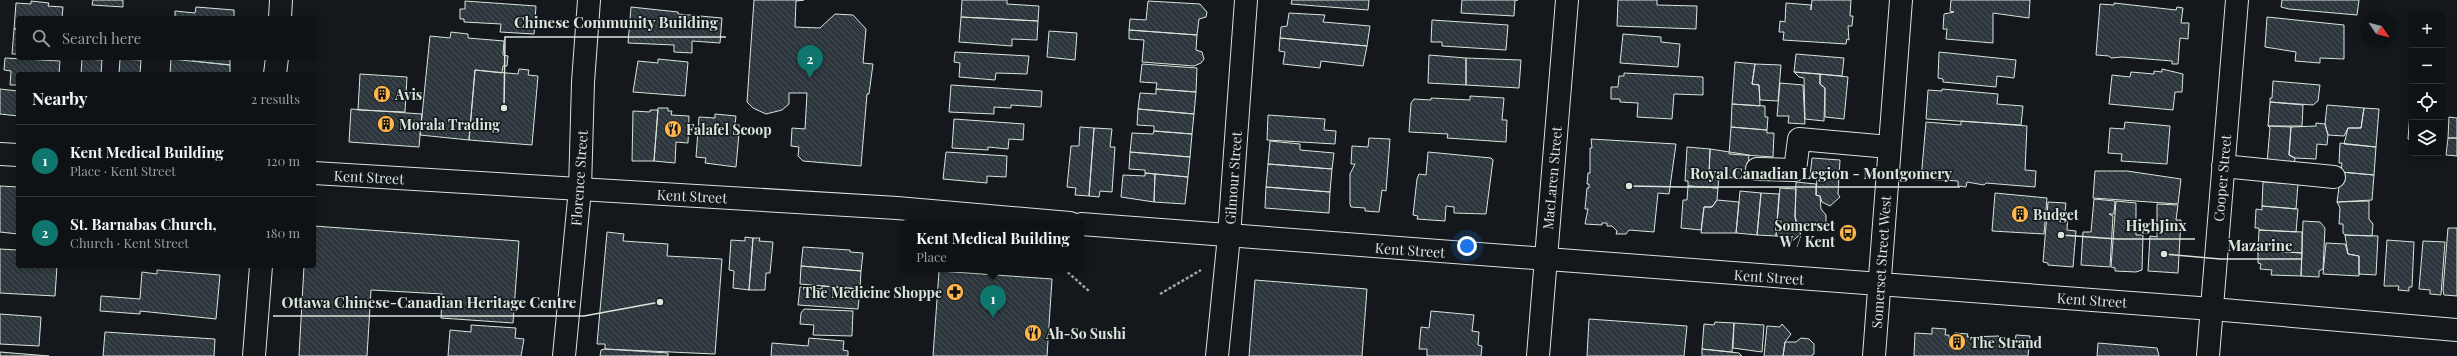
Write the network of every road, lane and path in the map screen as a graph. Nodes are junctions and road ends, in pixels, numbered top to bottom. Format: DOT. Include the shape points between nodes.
graph roads {
  1 [pos="281,0"];
  2 [pos="589,0"];
  3 [pos="1246,0"];
  4 [pos="1567,0"];
  5 [pos="1901,0"];
  6 [pos="2237,0"];
  7 [pos="280,16"];
  8 [pos="277,60"];
  9 [pos="275,72"];
  10 [pos="1889,147"];
  11 [pos="0,154"];
  12 [pos="16,155"];
  13 [pos="2223,166"];
  14 [pos="1757,169"];
  15 [pos="316,173"];
  16 [pos="2334,176"];
  17 [pos="580,189"];
  18 [pos="1035,220"];
  19 [pos="1084,224"];
  20 [pos="1229,236"];
  21 [pos="1546,260"];
  22 [pos="261,268"];
  23 [pos="1201,270"];
  24 [pos="1067,272"];
  25 [pos="1879,285"];
  26 [pos="1090,292"];
  27 [pos="1160,294"];
  28 [pos="2212,309"];
  29 [pos="2457,330"];
  30 [pos="254,356"];
  31 [pos="564,356"];
  32 [pos="1217,356"];
  33 [pos="1538,356"];
  34 [pos="1874,356"];
  35 [pos="2208,356"];
  1 -- 7 [label="main road"];
  2 -- 17 [label="main road, Florence Street" via="583,82"];
  3 -- 20 [label="main road, Gilmour Street"];
  4 -- 21 [label="main road, MacLaren Street"];
  5 -- 10 [label="main road, Somerset Street West"];
  6 -- 13 [label="main road, Cooper Street"];
  8 -- 9 [label="main road"];
  10 -- 14 [label="main road" via="1799,139 1795,170"];
  10 -- 25 [label="main road, Somerset Street West"];
  11 -- 12 [label="main road"];
  13 -- 16 [label="main road"];
  13 -- 28 [label="main road, Cooper Street"];
  15 -- 17 [label="main road, Kent Street"];
  17 -- 18 [label="main road, Kent Street" via="897,208"];
  17 -- 31 [label="main road, Florence Street"];
  19 -- 20 [label="main road, Kent Street"];
  20 -- 21 [label="main road, Kent Street"];
  20 -- 32 [label="main road, Gilmour Street"];
  21 -- 25 [label="main road, Kent Street"];
  21 -- 33 [label="main road, MacLaren Street"];
  22 -- 30 [label="main road"];
  23 -- 27 [label="path"];
  24 -- 26 [label="path"];
  25 -- 28 [label="main road, Kent Street"];
  25 -- 34 [label="main road, Somerset Street West"];
  28 -- 29 [label="main road, Kent Street"];
  28 -- 35 [label="main road, Cooper Street"];
}
